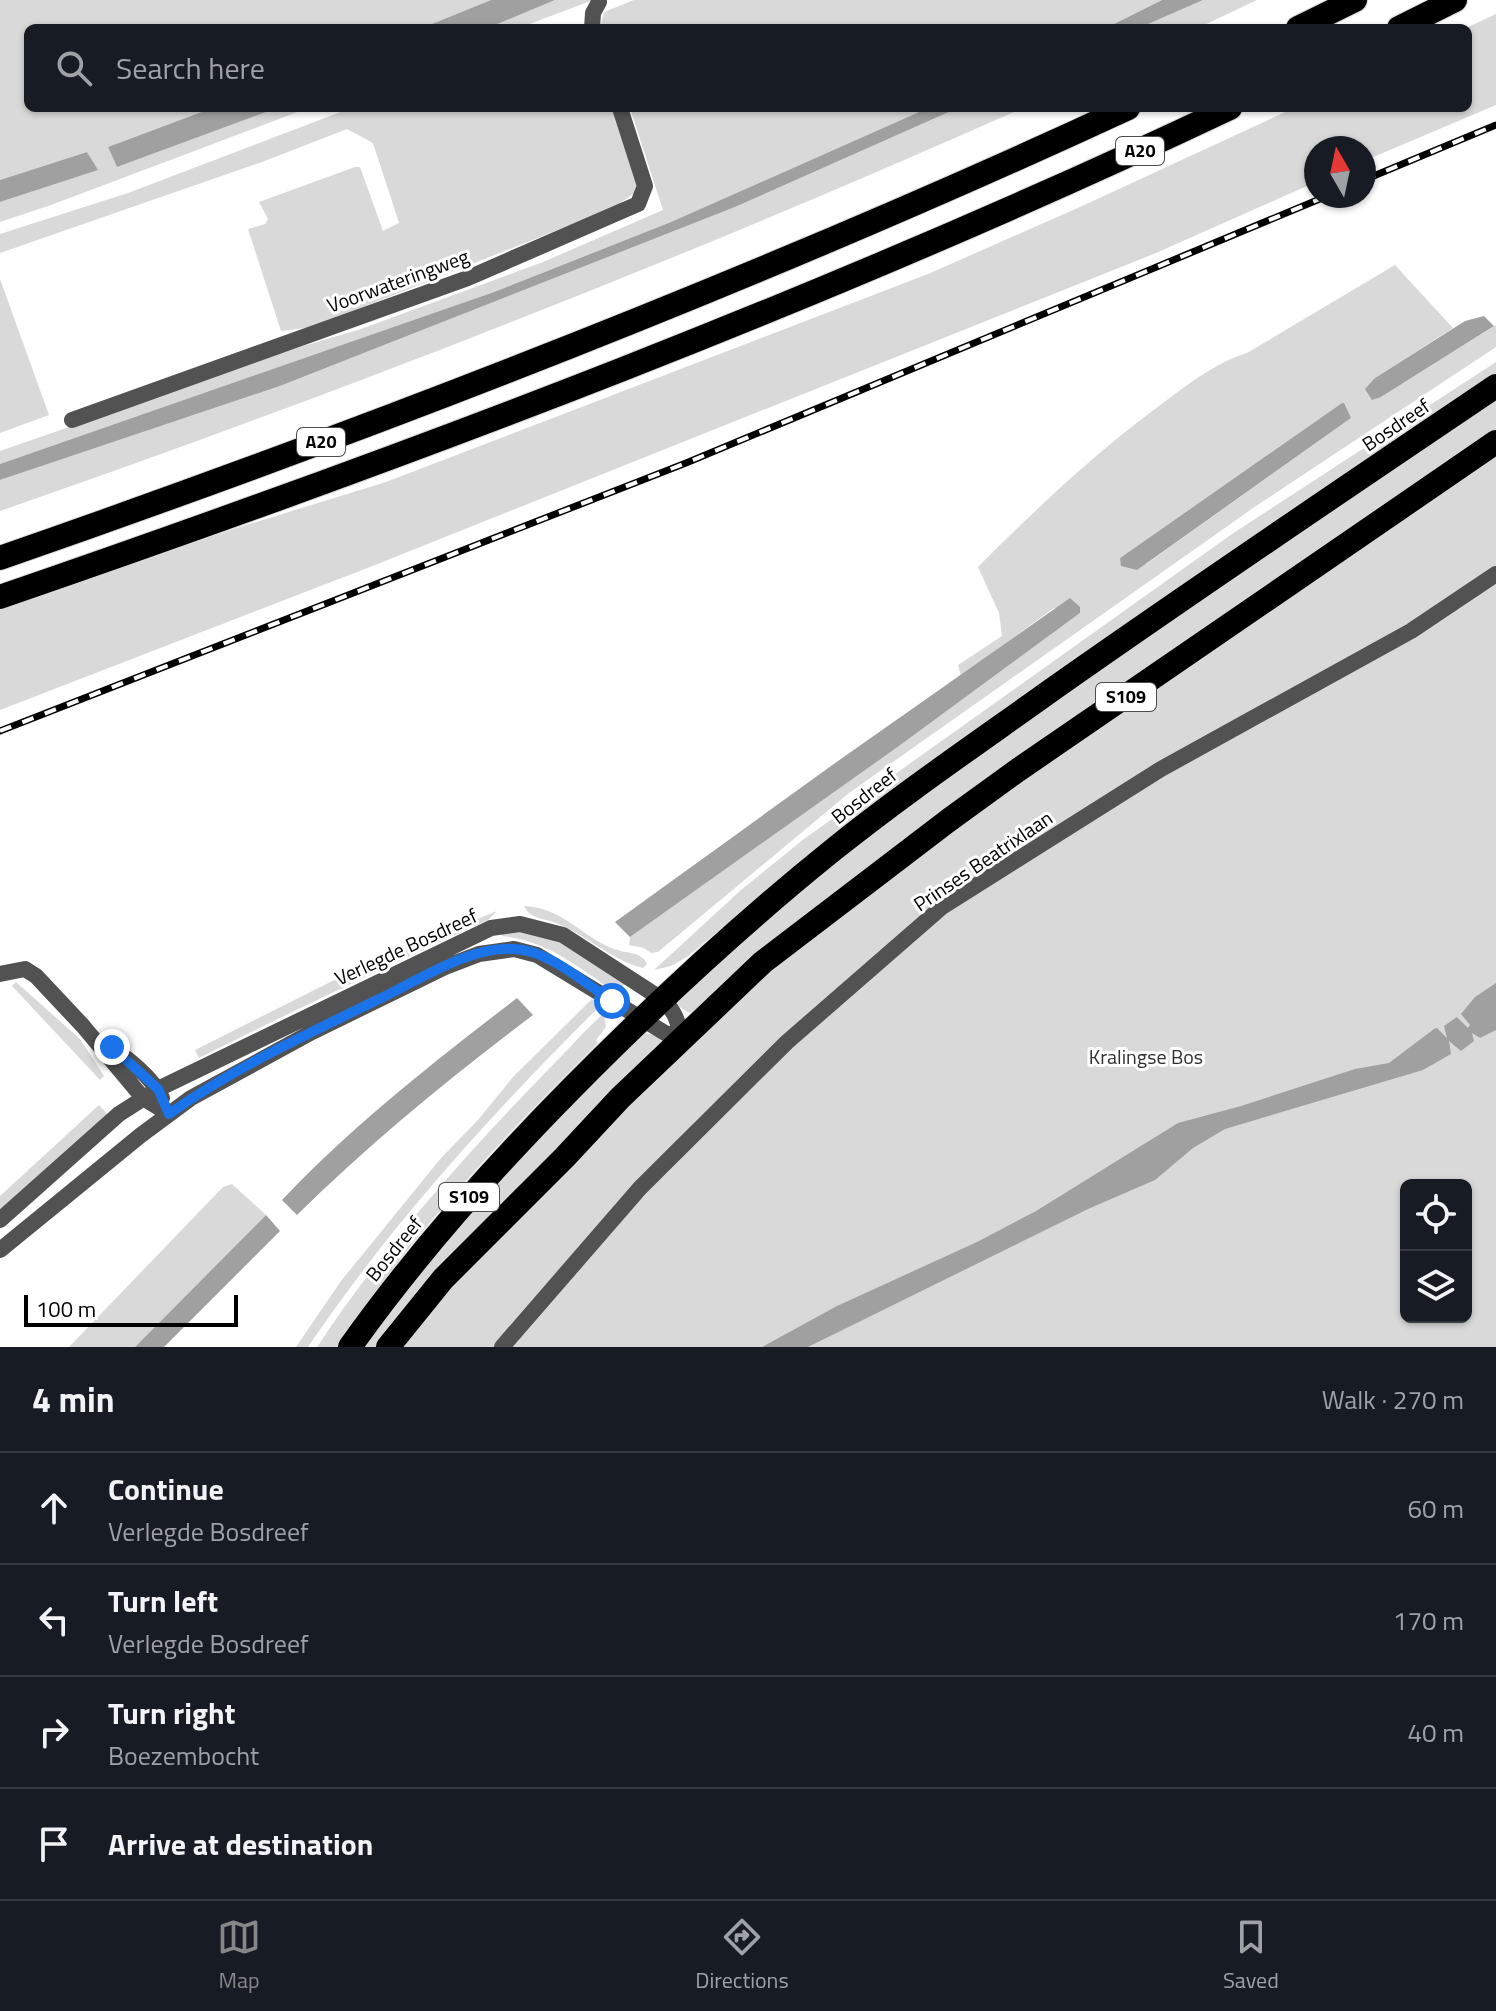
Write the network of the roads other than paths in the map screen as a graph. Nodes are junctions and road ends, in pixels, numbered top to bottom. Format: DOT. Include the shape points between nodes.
graph roads {
  1 [pos="1355,0"];
  2 [pos="1455,0"];
  3 [pos="599,2"];
  4 [pos="592,24"];
  5 [pos="1306,24"];
  6 [pos="1407,24"];
  7 [pos="621,112"];
  8 [pos="1119,112"];
  9 [pos="1221,112"];
  10 [pos="1496,386"];
  11 [pos="72,420"];
  12 [pos="1496,442"];
  13 [pos="0,558"];
  14 [pos="1496,574"];
  15 [pos="0,597"];
  16 [pos="0,974"];
  17 [pos="663,1000"];
  18 [pos="642,1020"];
  19 [pos="682,1038"];
  20 [pos="151,1094"];
  21 [pos="169,1114"];
  22 [pos="0,1220"];
  23 [pos="0,1250"];
  24 [pos="350,1347"];
  25 [pos="388,1347"];
  26 [pos="502,1347"];
  1 -- 5 [label="highway"];
  2 -- 6 [label="highway"];
  3 -- 4 [label="street"];
  7 -- 11 [label="street, Voorwateringweg" via="645,186 638,204 468,278"];
  8 -- 13 [label="highway, A20" via="799,252 557,350 214,484"];
  9 -- 15 [label="highway, A20" via="958,232 548,400"];
  10 -- 17 [label="highway, Bosdreef / S109" via="917,785 757,913"];
  12 -- 19 [label="highway, S109" via="949,820 763,962"];
  14 -- 26 [label="street, Prinses Beatrixlaan" via="1411,631 1161,769 942,907 787,1042 640,1188"];
  16 -- 20 [label="street" via="25,969 36,976"];
  17 -- 18 [label="highway, Bosdreef / S109"];
  17 -- 19 [label="street, Verlegde Bosdreef" via="675,1014"];
  17 -- 20 [label="street, Verlegde Bosdreef" via="563,935 511,924 450,947"];
  18 -- 19 [label="street, Verlegde Bosdreef"];
  18 -- 21 [label="street, Verlegde Bosdreef" via="537,955 491,950 312,1032"];
  18 -- 24 [label="highway, Bosdreef / S109" via="501,1161 420,1254"];
  19 -- 25 [label="highway, S109" via="443,1279"];
  20 -- 21 [label="street"];
  20 -- 22 [label="street, Verlegde Bosdreef" via="119,1114"];
  21 -- 23 [label="street, Verlegde Bosdreef"];
}
